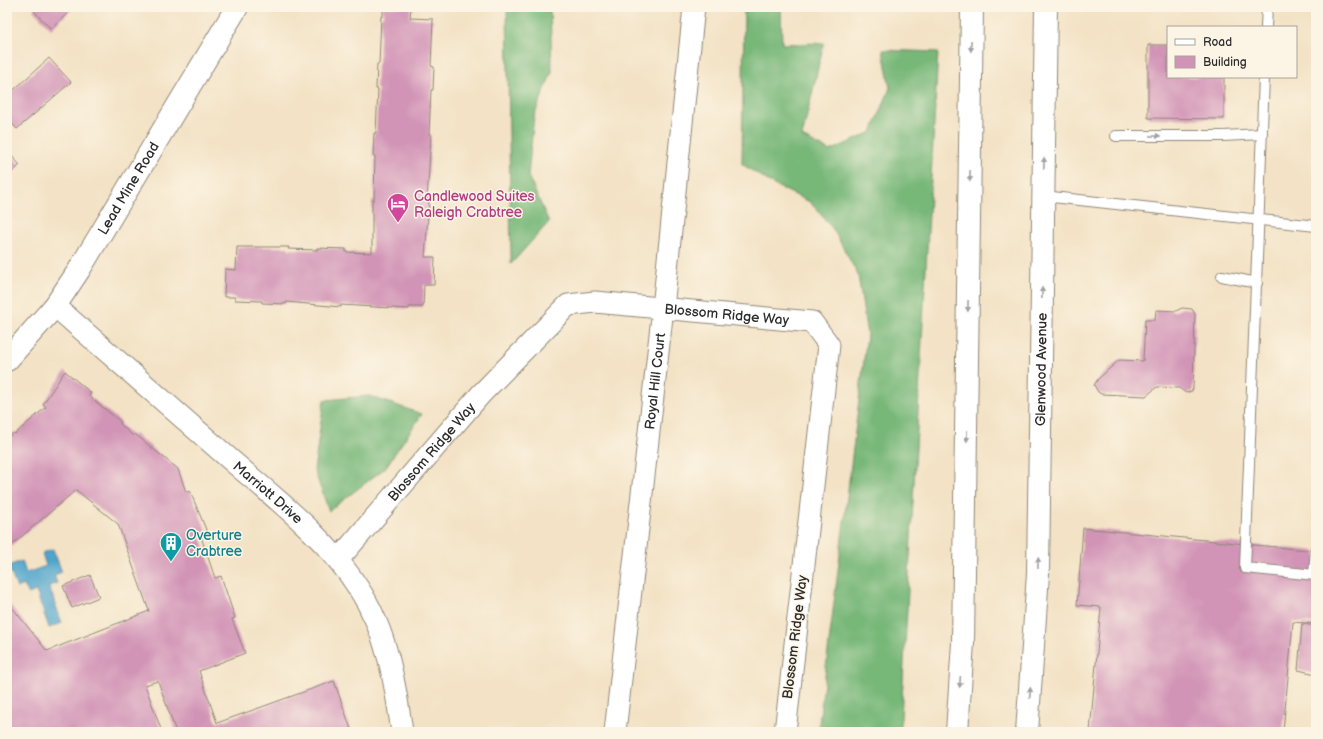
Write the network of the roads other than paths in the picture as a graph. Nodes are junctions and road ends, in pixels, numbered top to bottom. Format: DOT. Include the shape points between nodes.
graph roads {
  1 [pos="237,7"];
  2 [pos="694,7"];
  3 [pos="972,7"];
  4 [pos="1046,7"];
  5 [pos="1267,7"];
  6 [pos="1266,26"];
  7 [pos="1264,78"];
  8 [pos="1262,134"];
  9 [pos="1116,136"];
  10 [pos="1043,196"];
  11 [pos="1259,220"];
  12 [pos="1316,226"];
  13 [pos="1222,276"];
  14 [pos="1257,283"];
  15 [pos="55,306"];
  16 [pos="663,308"];
  17 [pos="7,360"];
  18 [pos="1316,550"];
  19 [pos="338,560"];
  20 [pos="1315,575"];
  21 [pos="402,732"];
  22 [pos="615,732"];
  23 [pos="784,732"];
  24 [pos="956,732"];
  25 [pos="1027,732"];
  1 -- 15 [label="main road, Lead Mine Road" via="86,259"];
  2 -- 16 [label="street, Royal Hill Court"];
  3 -- 24 [label="main road, one-way" via="963,635"];
  10 -- 4 [label="main road, Glenwood Avenue, one-way"];
  5 -- 6 [label="lane"];
  7 -- 8 [label="lane"];
  9 -- 8 [label="lane, one-way"];
  8 -- 11 [label="lane"];
  10 -- 11 [label="lane"];
  25 -- 10 [label="main road, Glenwood Avenue, one-way" via="1038,574"];
  11 -- 12 [label="lane"];
  11 -- 14 [label="lane"];
  13 -- 14 [label="lane"];
  14 -- 20 [label="lane" via="1245,568"];
  15 -- 17 [label="main road, Lead Mine Road"];
  15 -- 19 [label="street, Marriott Drive" via="293,515"];
  16 -- 19 [label="street, Blossom Ridge Way" via="594,302 568,305 481,394"];
  16 -- 22 [label="street, Royal Hill Court"];
  16 -- 23 [label="street, Blossom Ridge Way" via="812,322 829,345"];
  18 -- 20 [label="lane"];
  19 -- 21 [label="street, Marriott Drive" via="376,619 392,669"];
}
